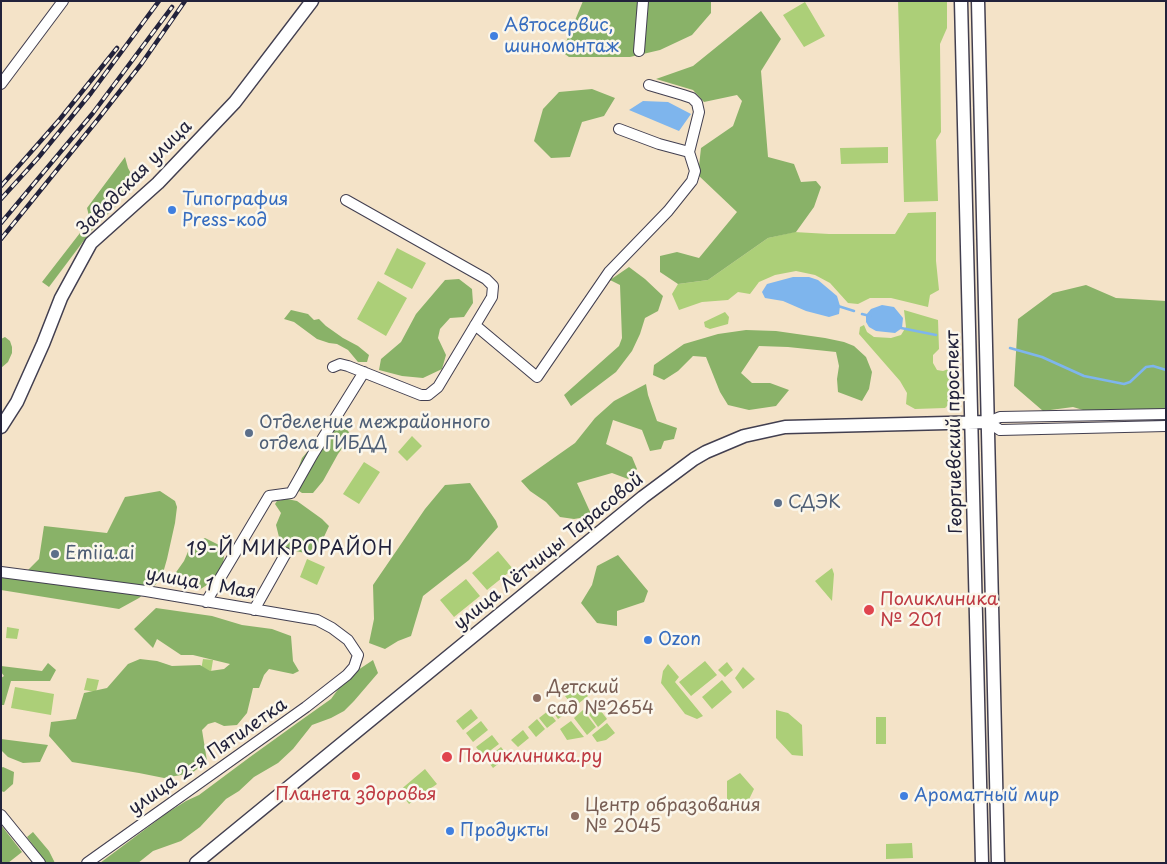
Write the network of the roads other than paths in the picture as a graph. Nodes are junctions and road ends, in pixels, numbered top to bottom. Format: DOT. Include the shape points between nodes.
graph roads {
  1 [pos="63,1"];
  2 [pos="312,1"];
  3 [pos="642,1"];
  4 [pos="961,1"];
  5 [pos="978,1"];
  6 [pos="639,51"];
  7 [pos="1,84"];
  8 [pos="649,85"];
  9 [pos="619,129"];
  10 [pos="689,152"];
  11 [pos="346,200"];
  12 [pos="475,325"];
  13 [pos="333,367"];
  14 [pos="364,372"];
  15 [pos="1166,414"];
  16 [pos="972,422"];
  17 [pos="988,422"];
  18 [pos="1166,426"];
  19 [pos="1,427"];
  20 [pos="286,553"];
  21 [pos="1,572"];
  22 [pos="206,602"];
  23 [pos="254,610"];
  24 [pos="347,675"];
  25 [pos="1,815"];
  26 [pos="40,863"];
  27 [pos="87,863"];
  28 [pos="196,863"];
  29 [pos="982,863"];
  30 [pos="998,863"];
  1 -- 7 [label="street"];
  2 -- 19 [label="main road, Заводская улица" via="235,102 158,183 91,243 61,298 17,402"];
  3 -- 6 [label="street"];
  4 -- 16 [label="main road, Георгиевский проспект"];
  5 -- 17 [label="main road, Георгиевский проспект"];
  8 -- 10 [label="street" via="683,94 697,103 699,112"];
  9 -- 10 [label="street"];
  10 -- 12 [label="street" via="695,171 692,181 609,272 537,377"];
  11 -- 12 [label="street" via="486,279 493,286 492,297"];
  12 -- 14 [label="street" via="438,387 428,395 421,396"];
  13 -- 14 [label="street" via="340,364"];
  14 -- 22 [label="street" via="291,493 269,496"];
  15 -- 17 [label="street" via="1000,417"];
  16 -- 17 [label="main road, улица Лётчицы Тарасовой"];
  16 -- 28 [label="main road, улица Лётчицы Тарасовой" via="784,427 744,436 706,452 643,497"];
  16 -- 29 [label="main road, Георгиевский проспект"];
  17 -- 18 [label="street" via="1000,430"];
  17 -- 30 [label="main road, Георгиевский проспект"];
  20 -- 23 [label="street"];
  21 -- 22 [label="street, улица 1 Мая"];
  22 -- 23 [label="street, улица 1 Мая"];
  23 -- 24 [label="street, улица 1 Мая" via="317,620 332,628 348,640 358,655"];
  24 -- 27 [label="street, улица 2-я Пятилетка"];
  25 -- 26 [label="street"];
}
